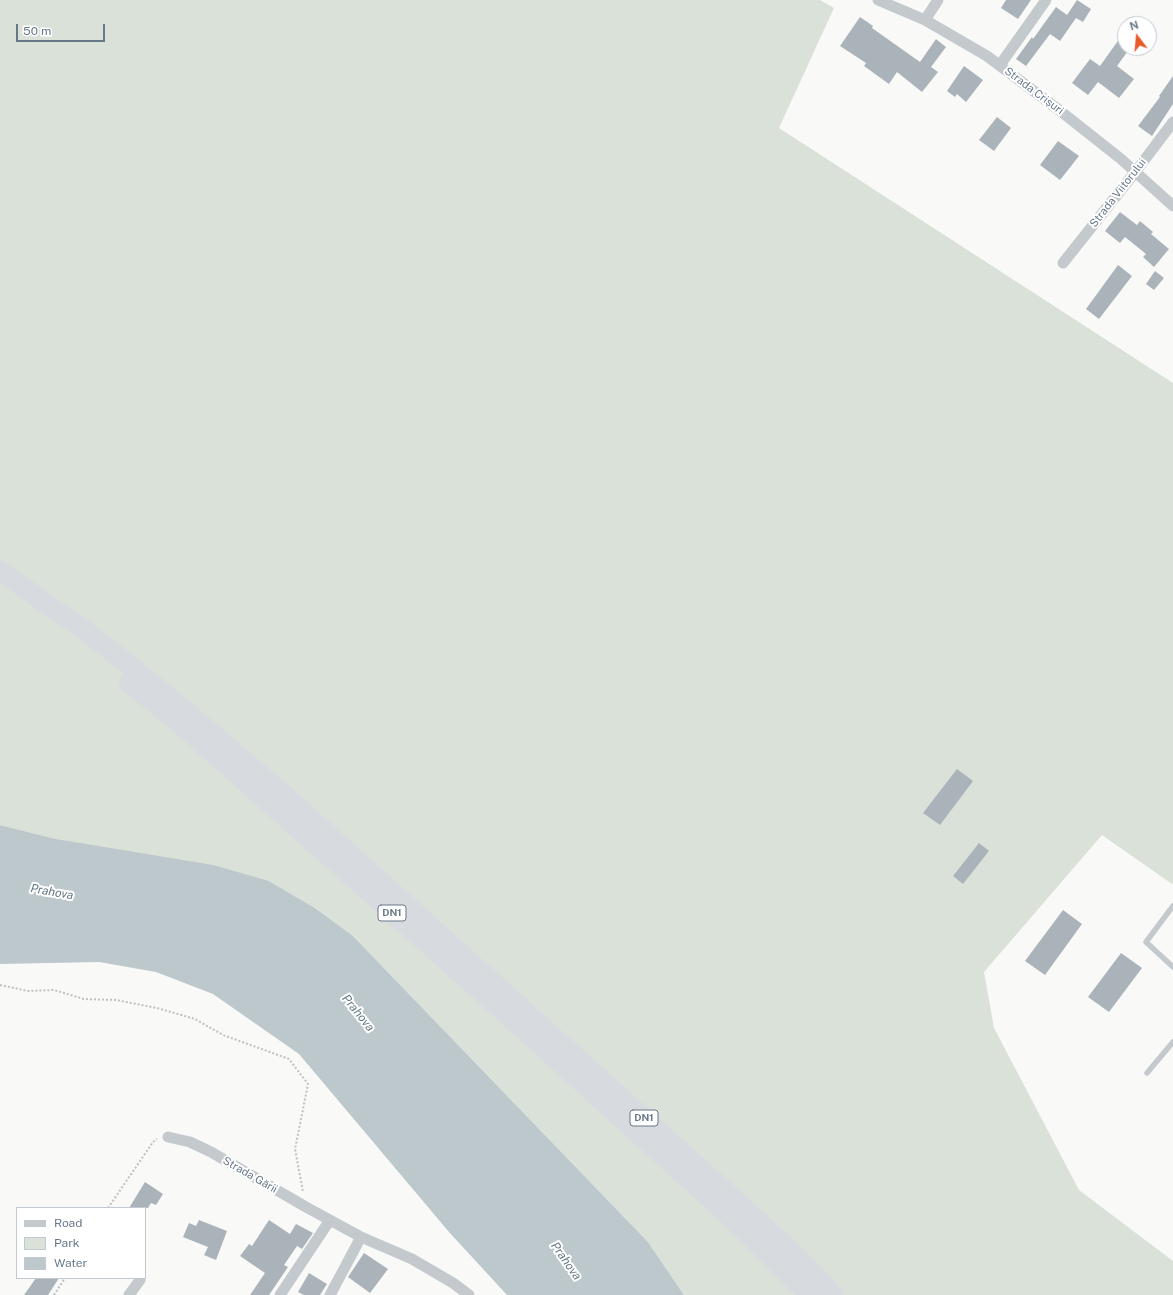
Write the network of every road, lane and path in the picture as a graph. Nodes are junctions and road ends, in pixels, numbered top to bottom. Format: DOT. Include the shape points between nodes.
graph roads {
  1 [pos="878,0"];
  2 [pos="938,0"];
  3 [pos="1046,0"];
  4 [pos="925,20"];
  5 [pos="1000,65"];
  6 [pos="1173,122"];
  7 [pos="1136,172"];
  8 [pos="1173,206"];
  9 [pos="1062,263"];
  10 [pos="0,571"];
  11 [pos="0,588"];
  12 [pos="1173,906"];
  13 [pos="1173,968"];
  14 [pos="0,985"];
  15 [pos="1173,1042"];
  16 [pos="1148,1074"];
  17 [pos="168,1137"];
  18 [pos="109,1207"];
  19 [pos="306,1207"];
  20 [pos="330,1220"];
  21 [pos="361,1237"];
  22 [pos="64,1279"];
  23 [pos="140,1280"];
  24 [pos="54,1295"];
  25 [pos="129,1295"];
  26 [pos="280,1295"];
  27 [pos="330,1295"];
  28 [pos="469,1295"];
  29 [pos="809,1295"];
  30 [pos="833,1295"];
  1 -- 4 [label="street, Strada Crișuri"];
  2 -- 4 [label="street"];
  3 -- 5 [label="street"];
  4 -- 5 [label="street, Strada Crișuri"];
  5 -- 7 [label="street, Strada Crișuri"];
  6 -- 7 [label="street, Strada Viitorului"];
  7 -- 8 [label="street, Strada Crișuri"];
  7 -- 9 [label="street, Strada Viitorului"];
  10 -- 30 [label="highway, DN1" via="138,672 274,786 730,1195"];
  11 -- 29 [label="highway, DN1" via="76,642 179,723 727,1214"];
  12 -- 13 [label="lane" via="1146,942"];
  14 -- 19 [label="path" via="28,991 54,990 84,999 116,1000 157,1008 194,1019 223,1034 290,1059 308,1084 295,1149"];
  15 -- 16 [label="lane"];
  17 -- 18 [label="path" via="158,1138 153,1142"];
  17 -- 19 [label="street, Strada Gării" via="190,1142 211,1152"];
  19 -- 20 [label="street, Strada Gării"];
  20 -- 21 [label="street, Strada Gării"];
  20 -- 26 [label="street"];
  21 -- 27 [label="street"];
  21 -- 28 [label="street, Strada Gării" via="412,1260 454,1283"];
  22 -- 24 [label="path"];
  23 -- 25 [label="street"];
}
